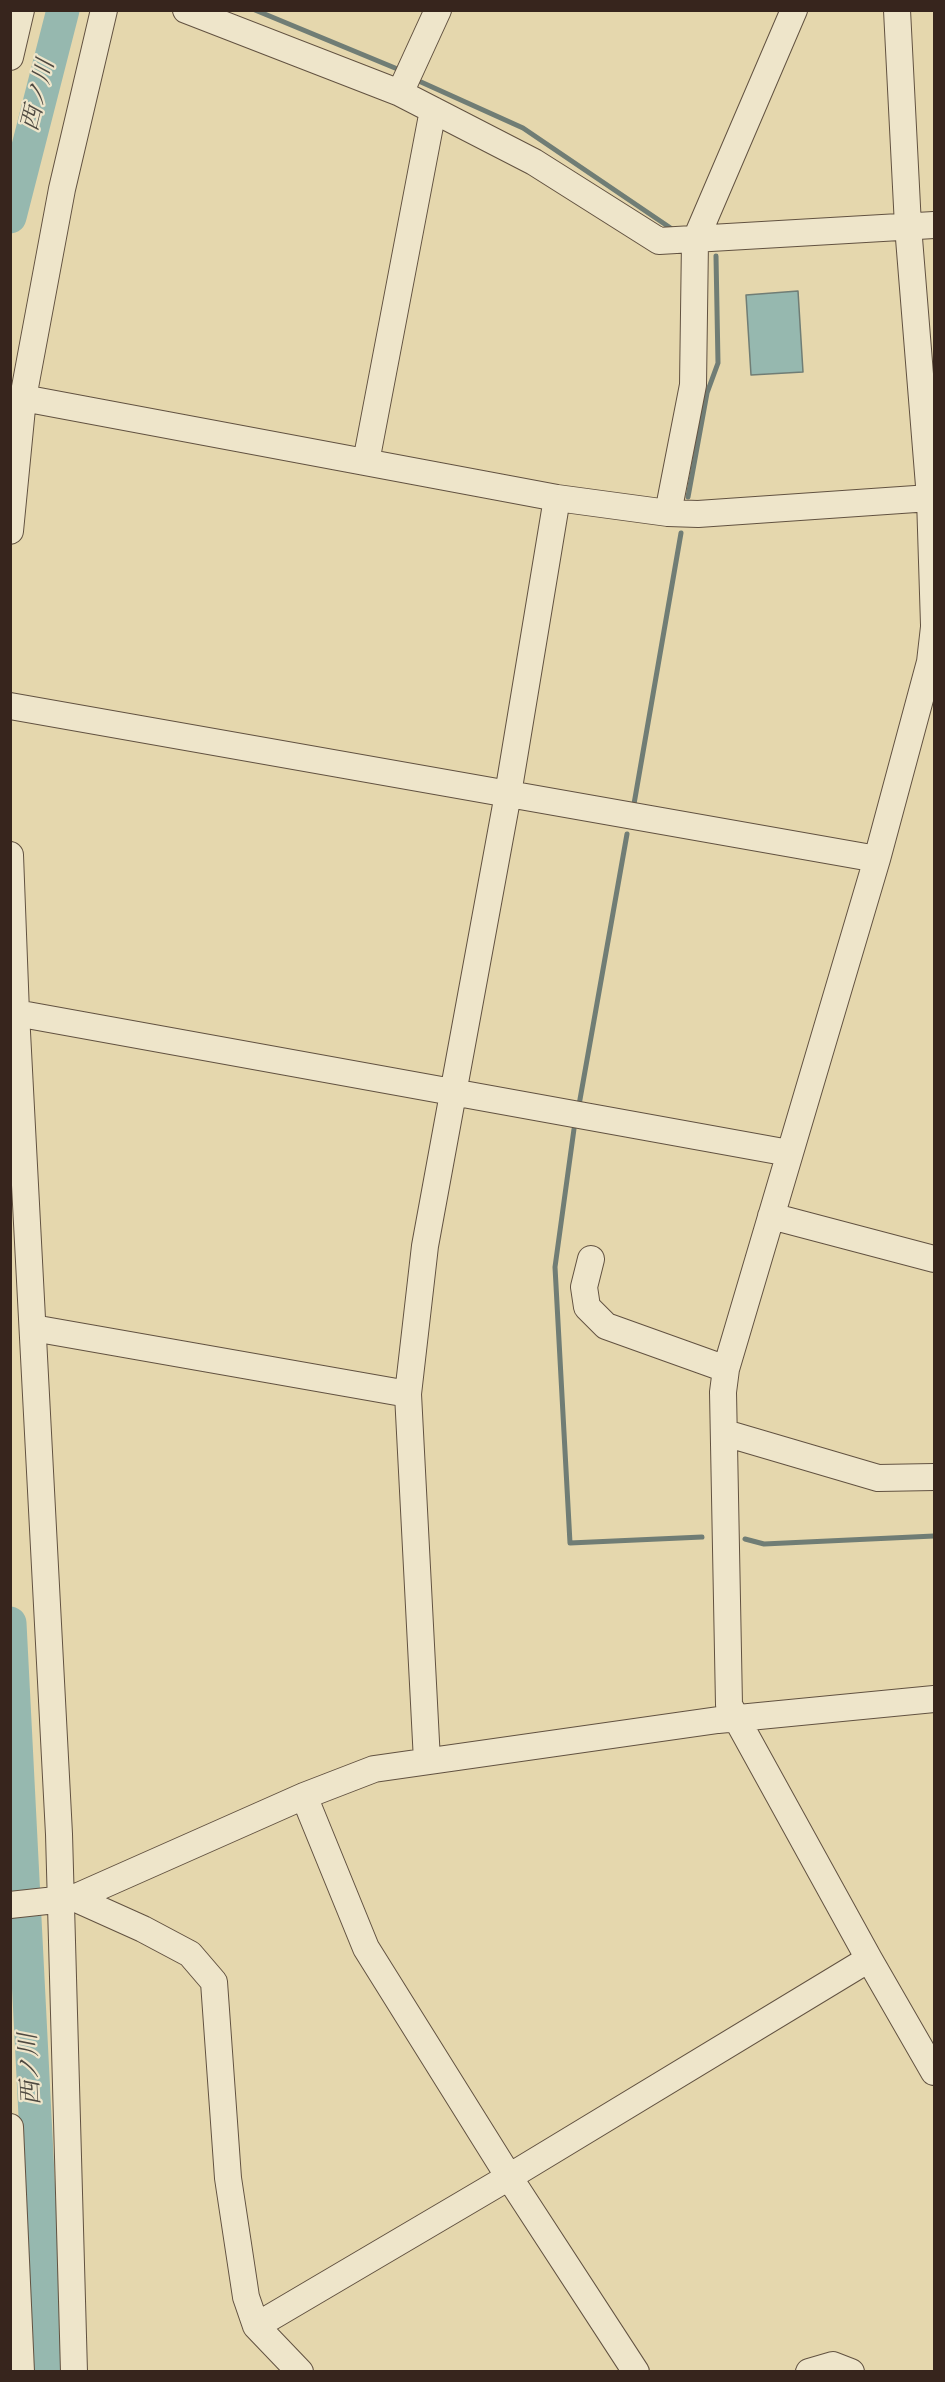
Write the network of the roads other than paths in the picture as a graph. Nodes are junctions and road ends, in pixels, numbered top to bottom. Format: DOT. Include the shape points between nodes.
graph roads {
  1 [pos="21,10"];
  2 [pos="104,10"];
  3 [pos="186,10"];
  4 [pos="438,10"];
  5 [pos="794,10"];
  6 [pos="897,10"];
  7 [pos="10,57"];
  8 [pos="400,93"];
  9 [pos="433,110"];
  10 [pos="934,225"];
  11 [pos="908,226"];
  12 [pos="695,241"];
  13 [pos="23,398"];
  14 [pos="366,462"];
  15 [pos="557,498"];
  16 [pos="930,498"];
  17 [pos="668,513"];
  18 [pos="10,531"];
  19 [pos="934,626"];
  20 [pos="932,663"];
  21 [pos="10,706"];
  22 [pos="508,794"];
  23 [pos="10,855"];
  24 [pos="877,859"];
  25 [pos="16,1013"];
  26 [pos="453,1093"];
  27 [pos="789,1153"];
  28 [pos="771,1216"];
  29 [pos="934,1259"];
  30 [pos="591,1260"];
  31 [pos="33,1328"];
  32 [pos="726,1369"];
  33 [pos="408,1394"];
  34 [pos="725,1432"];
  35 [pos="934,1477"];
  36 [pos="934,1700"];
  37 [pos="735,1718"];
  38 [pos="427,1761"];
  39 [pos="304,1796"];
  40 [pos="60,1900"];
  41 [pos="10,1905"];
  42 [pos="869,1959"];
  43 [pos="934,2072"];
  44 [pos="10,2127"];
  45 [pos="509,2177"];
  46 [pos="256,2326"];
  47 [pos="21,2372"];
  48 [pos="74,2372"];
  49 [pos="300,2372"];
  50 [pos="636,2372"];
  51 [pos="809,2372"];
  52 [pos="851,2372"];
  1 -- 7 [label="street"];
  2 -- 13 [label="street" via="62,189"];
  3 -- 8 [label="street"];
  4 -- 8 [label="street"];
  5 -- 12 [label="street"];
  6 -- 11 [label="street"];
  8 -- 9 [label="street"];
  9 -- 12 [label="street" via="534,162 659,241"];
  9 -- 14 [label="street"];
  10 -- 11 [label="street"];
  11 -- 12 [label="street"];
  11 -- 16 [label="street"];
  12 -- 17 [label="street" via="693,385"];
  13 -- 14 [label="street"];
  13 -- 18 [label="street"];
  14 -- 15 [label="street"];
  15 -- 17 [label="street"];
  15 -- 22 [label="street"];
  16 -- 17 [label="street"];
  16 -- 19 [label="street"];
  19 -- 20 [label="street"];
  20 -- 24 [label="street"];
  21 -- 22 [label="street"];
  22 -- 24 [label="street"];
  22 -- 26 [label="street"];
  23 -- 25 [label="street"];
  24 -- 27 [label="street"];
  25 -- 26 [label="street"];
  25 -- 31 [label="street"];
  26 -- 27 [label="street"];
  26 -- 33 [label="street" via="425,1246"];
  27 -- 28 [label="street"];
  28 -- 29 [label="street"];
  28 -- 32 [label="street"];
  30 -- 32 [label="street" via="584,1287 587,1307 606,1326"];
  31 -- 33 [label="street"];
  31 -- 40 [label="street"];
  32 -- 34 [label="street"];
  33 -- 38 [label="street"];
  34 -- 35 [label="street" via="879,1478"];
  34 -- 37 [label="street" via="729,1705"];
  36 -- 37 [label="street"];
  37 -- 38 [label="street"];
  37 -- 42 [label="street"];
  38 -- 39 [label="street" via="374,1769"];
  39 -- 40 [label="street"];
  39 -- 45 [label="street" via="366,1948"];
  40 -- 41 [label="street"];
  40 -- 46 [label="street" via="143,1929 190,1954 214,1982 228,2178 246,2297"];
  40 -- 48 [label="street"];
  42 -- 43 [label="street"];
  42 -- 45 [label="street"];
  44 -- 47 [label="street"];
  45 -- 46 [label="street"];
  45 -- 50 [label="street"];
  46 -- 49 [label="street"];
  51 -- 52 [label="street" via="833,2365"];
}
